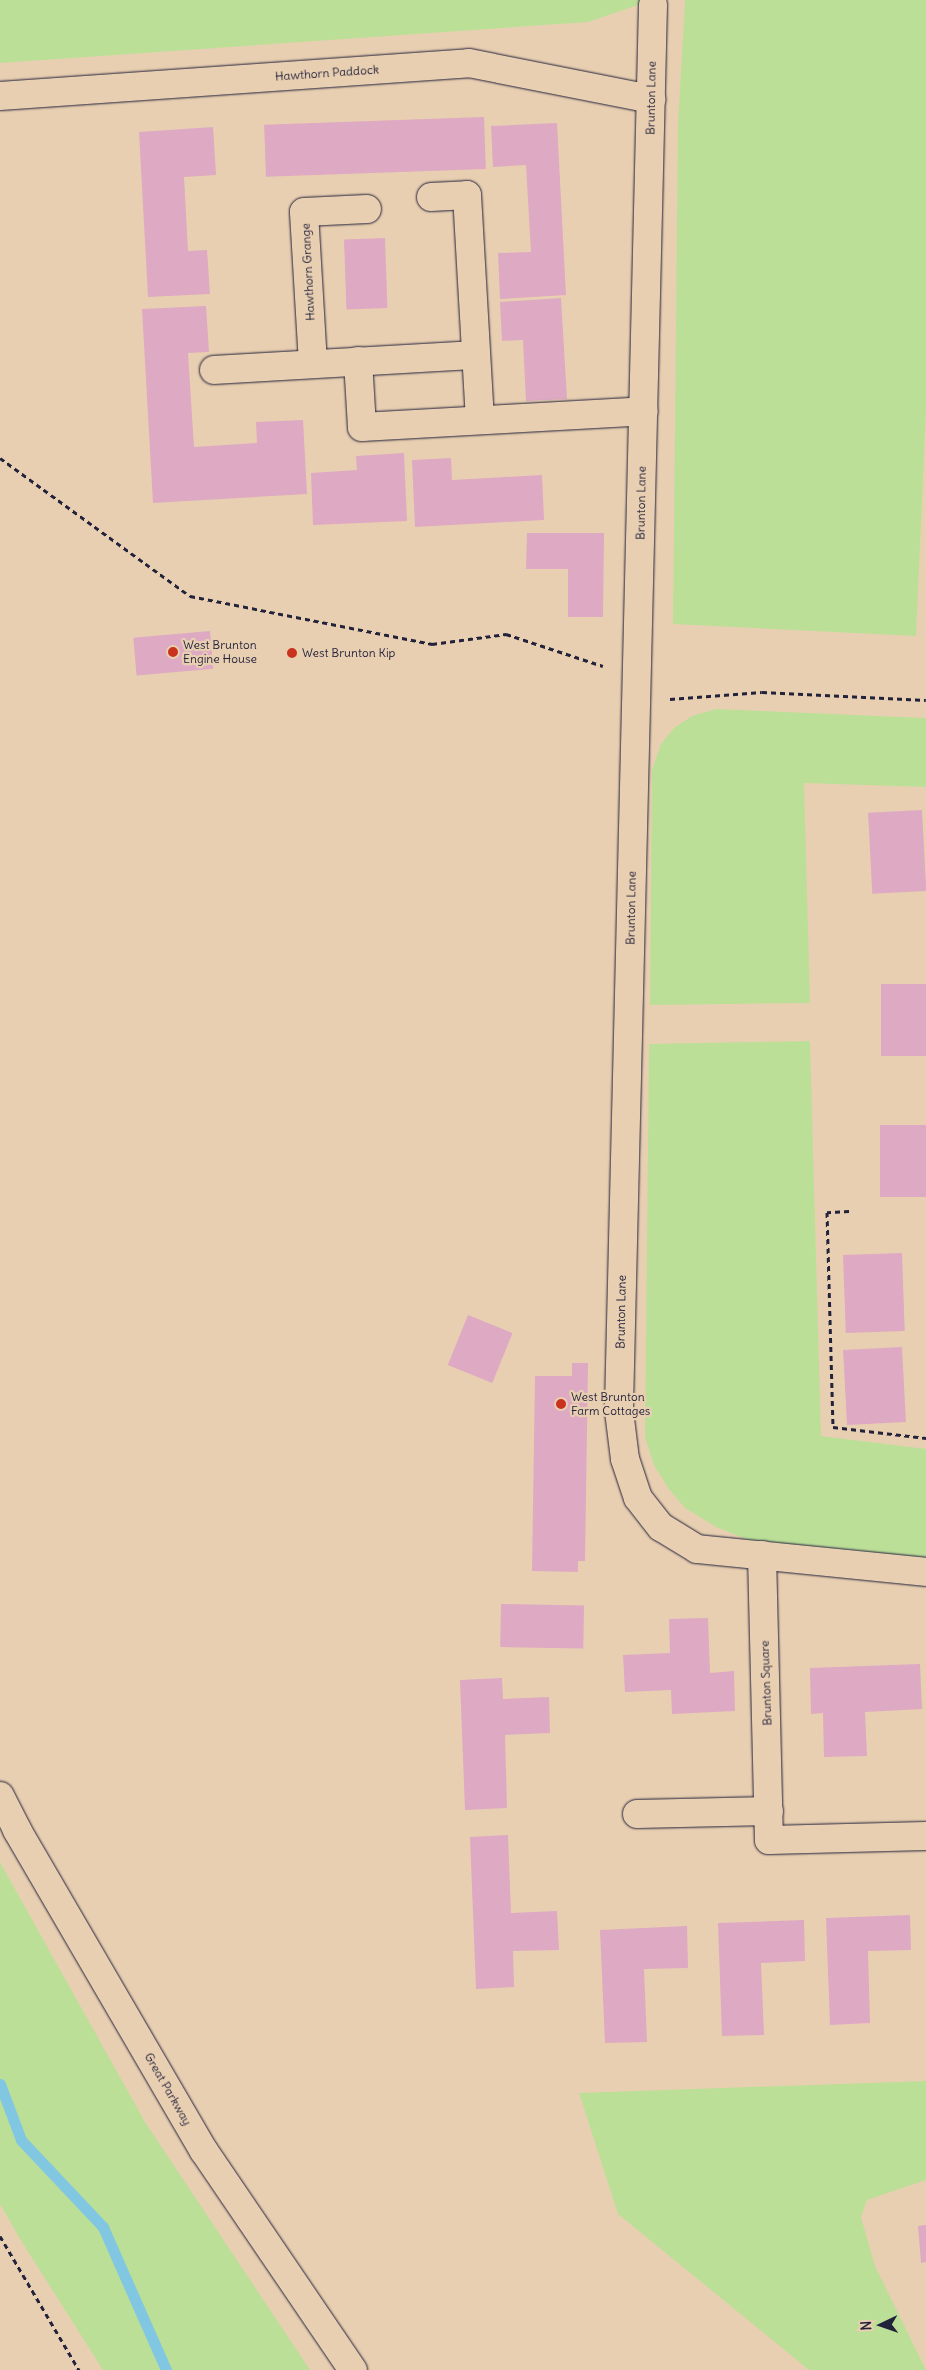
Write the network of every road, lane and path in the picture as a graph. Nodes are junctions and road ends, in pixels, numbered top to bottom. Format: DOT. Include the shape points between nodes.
graph roads {
  1 [pos="653,5"];
  2 [pos="0,96"];
  3 [pos="651,99"];
  4 [pos="431,196"];
  5 [pos="367,209"];
  6 [pos="476,355"];
  7 [pos="358,361"];
  8 [pos="313,364"];
  9 [pos="214,370"];
  10 [pos="644,411"];
  11 [pos="480,420"];
  12 [pos="0,458"];
  13 [pos="637,689"];
  14 [pos="926,700"];
  15 [pos="849,1211"];
  16 [pos="926,1438"];
  17 [pos="762,1555"];
  18 [pos="926,1572"];
  19 [pos="0,1796"];
  20 [pos="769,1811"];
  21 [pos="637,1814"];
  22 [pos="926,1836"];
  23 [pos="0,2236"];
  24 [pos="79,2370"];
  25 [pos="353,2370"];
  1 -- 3 [label="street, Brunton Lane"];
  2 -- 3 [label="street, Hawthorn Paddock" via="469,63"];
  3 -- 10 [label="street, Brunton Lane"];
  4 -- 6 [label="street" via="467,195"];
  5 -- 8 [label="street, Hawthorn Grange" via="304,212"];
  6 -- 7 [label="street"];
  6 -- 11 [label="street"];
  7 -- 8 [label="street"];
  7 -- 11 [label="street" via="362,427"];
  8 -- 9 [label="street"];
  10 -- 11 [label="street"];
  10 -- 13 [label="street, Brunton Lane"];
  12 -- 13 [label="path" via="190,596 432,644 506,634"];
  13 -- 14 [label="path"];
  13 -- 17 [label="street, Brunton Lane" via="619,1401 625,1459 638,1498 661,1527 697,1549"];
  15 -- 16 [label="path" via="827,1212 833,1427"];
  17 -- 18 [label="street, Brunton Lane"];
  17 -- 20 [label="street, Brunton Square"];
  19 -- 25 [label="street, Great Parkway" via="204,2151"];
  20 -- 21 [label="street"];
  20 -- 22 [label="street, Brunton Square" via="770,1840"];
  23 -- 24 [label="path"];
}
